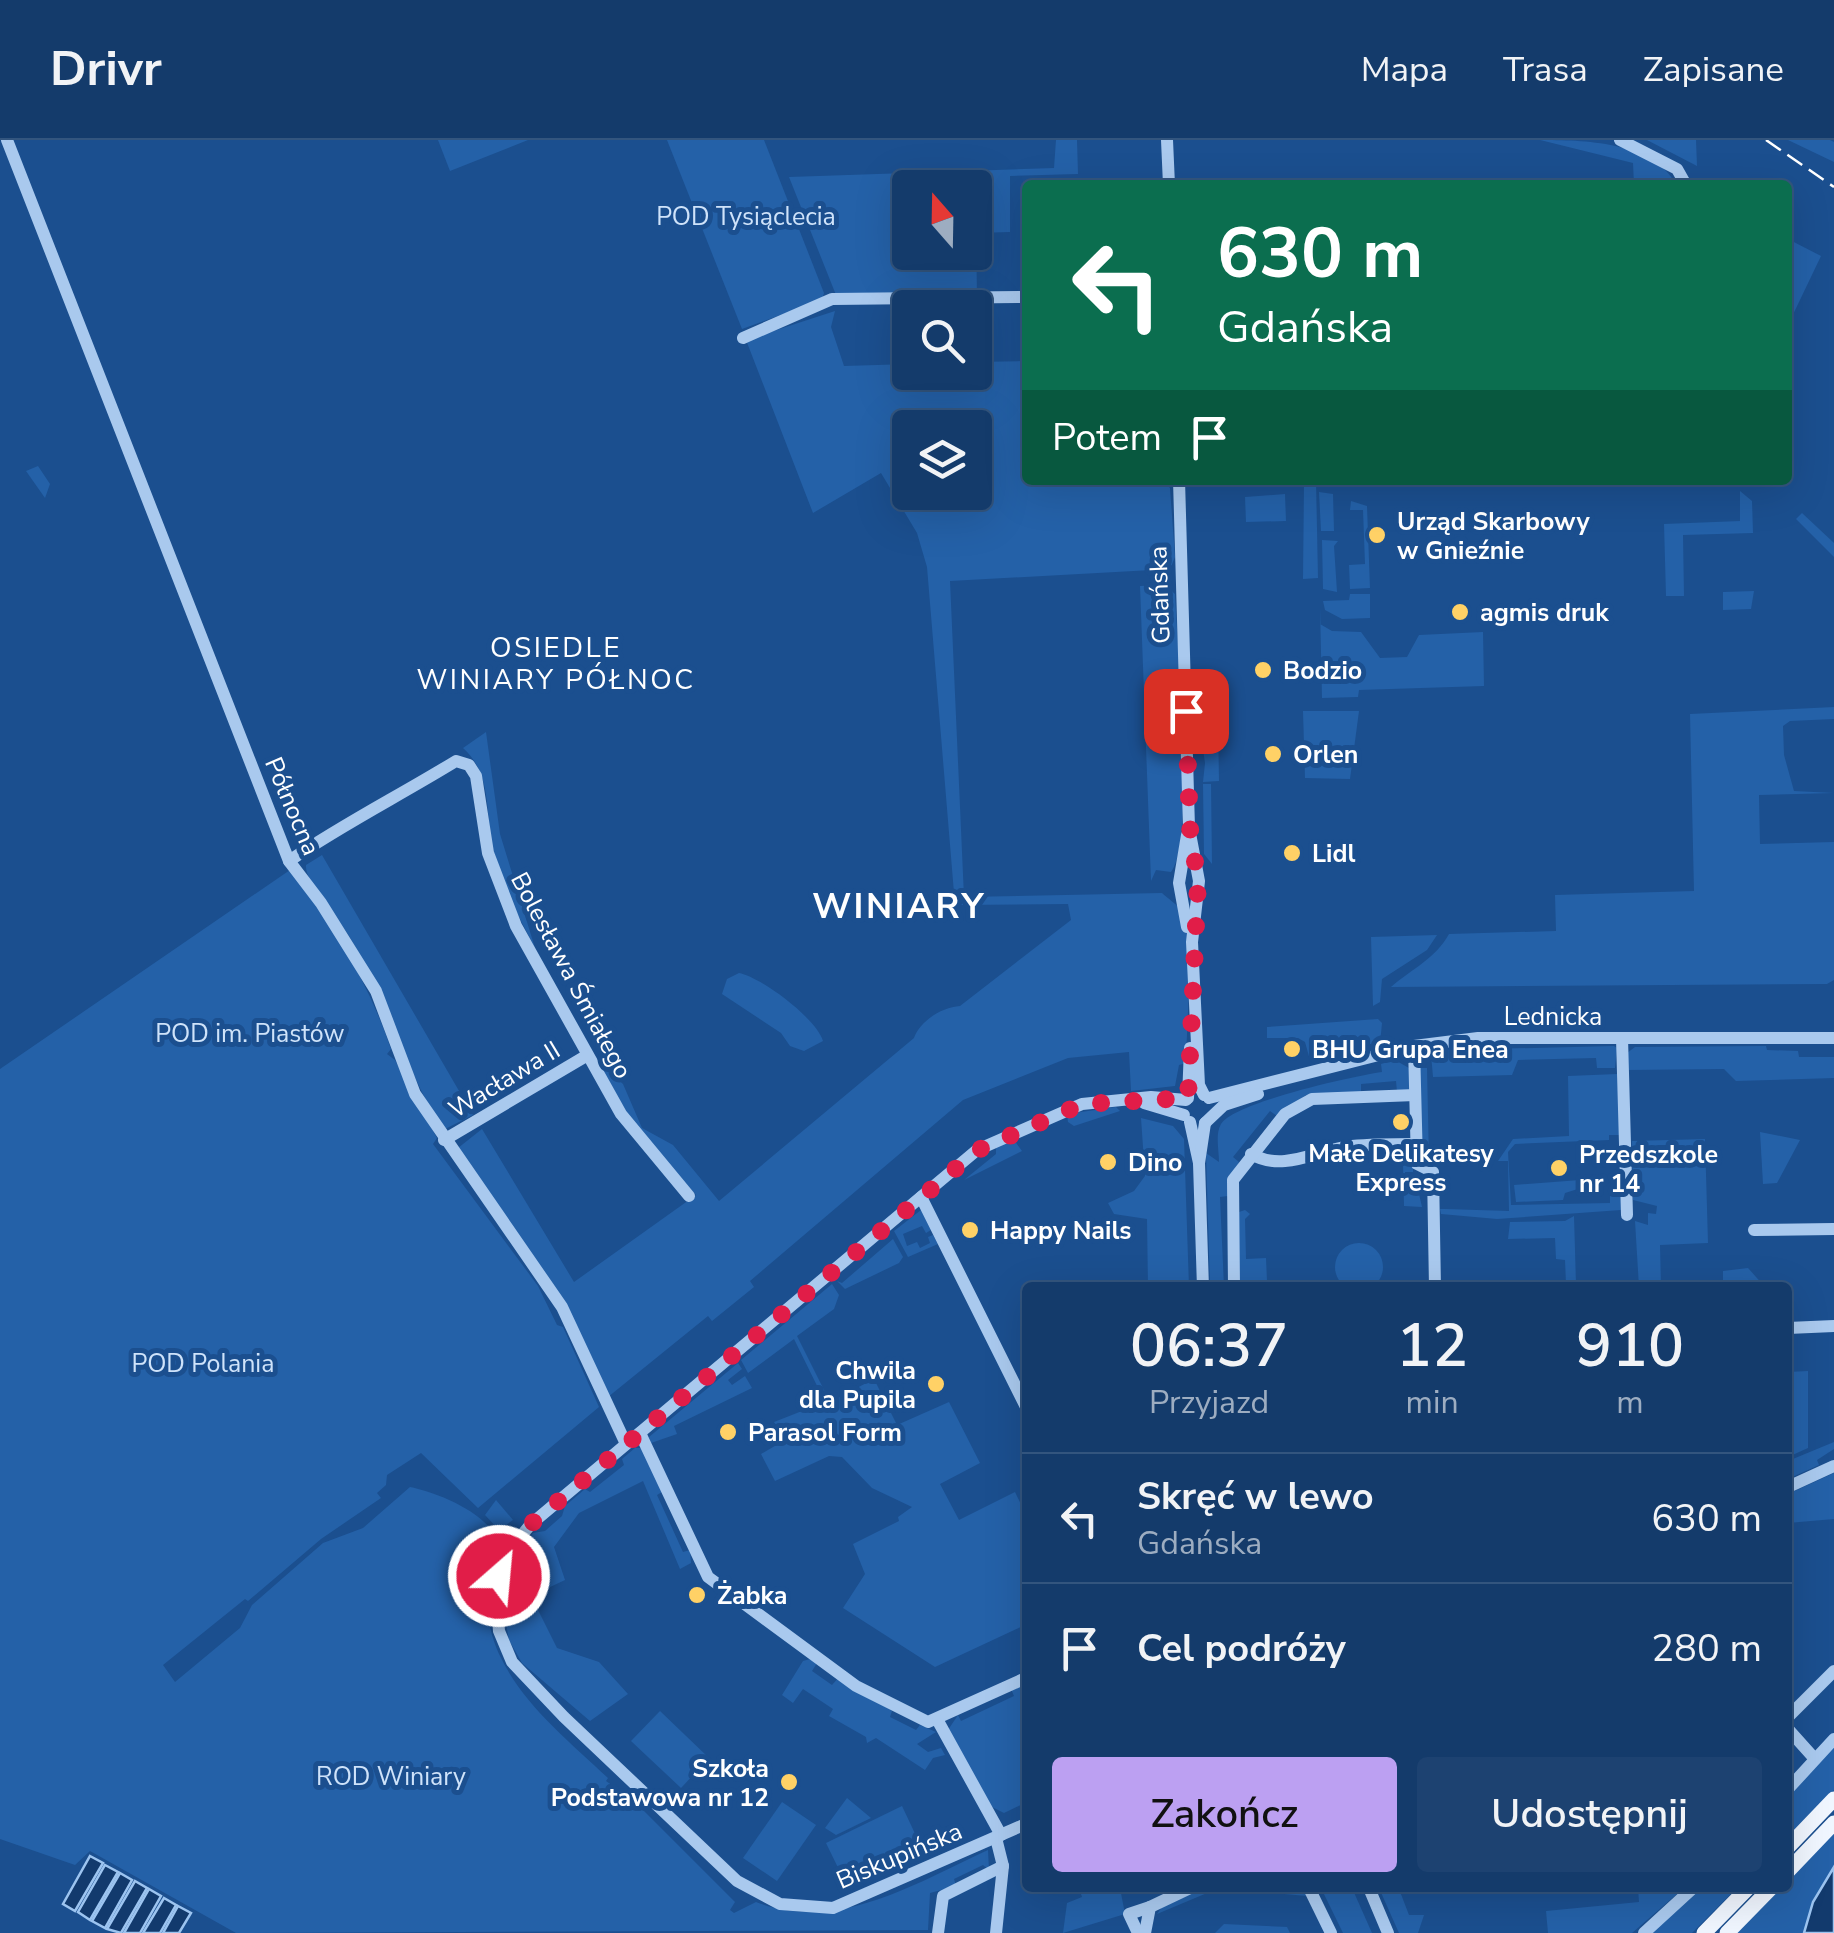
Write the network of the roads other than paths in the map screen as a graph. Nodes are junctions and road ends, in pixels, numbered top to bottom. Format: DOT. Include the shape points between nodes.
graph roads {
  1 [pos="7,140"];
  2 [pos="1167,140"];
  3 [pos="1620,140"];
  4 [pos="1169,180"];
  5 [pos="1684,180"];
  6 [pos="1022,298"];
  7 [pos="743,338"];
  8 [pos="1178,485"];
  9 [pos="288,861"];
  10 [pos="1194,1026"];
  11 [pos="1622,1038"];
  12 [pos="1834,1038"];
  13 [pos="1414,1046"];
  14 [pos="586,1056"];
  15 [pos="1278,1083"];
  16 [pos="1415,1095"];
  17 [pos="1206,1096"];
  18 [pos="1187,1109"];
  19 [pos="1210,1118"];
  20 [pos="444,1140"];
  21 [pos="1416,1144"];
  22 [pos="1251,1154"];
  23 [pos="1199,1163"];
  24 [pos="690,1196"];
  25 [pos="921,1197"];
  26 [pos="1628,1214"];
  27 [pos="1834,1229"];
  28 [pos="1754,1230"];
  29 [pos="1203,1282"];
  30 [pos="1234,1282"];
  31 [pos="1435,1282"];
  32 [pos="1834,1326"];
  33 [pos="1792,1328"];
  34 [pos="1022,1400"];
  35 [pos="640,1433"];
  36 [pos="626,1444"];
  37 [pos="1834,1466"];
  38 [pos="1792,1484"];
  39 [pos="1834,1672"];
  40 [pos="1022,1680"];
  41 [pos="1792,1714"];
  42 [pos="938,1722"];
  43 [pos="1792,1733"];
  44 [pos="1834,1740"];
  45 [pos="1814,1758"];
  46 [pos="1792,1784"];
  47 [pos="1834,1799"];
  48 [pos="1834,1823"];
  49 [pos="1022,1826"];
  50 [pos="998,1836"];
  51 [pos="1792,1843"];
  52 [pos="1004,1866"];
  53 [pos="1792,1867"];
  54 [pos="1182,1892"];
  55 [pos="1312,1892"];
  56 [pos="1371,1892"];
  57 [pos="1689,1892"];
  58 [pos="1744,1892"];
  59 [pos="1767,1892"];
  60 [pos="938,1933"];
  61 [pos="996,1933"];
  62 [pos="1142,1933"];
  63 [pos="1331,1933"];
  64 [pos="1388,1933"];
  65 [pos="1644,1933"];
  66 [pos="1704,1933"];
  67 [pos="1727,1933"];
  1 -- 9 [label="street, Północna"];
  2 -- 4 [label="street"];
  3 -- 5 [label="street" via="1678,169"];
  6 -- 7 [label="street" via="832,299"];
  8 -- 10 [label="street, Gdańska"];
  9 -- 14 [label="street, Bolesława Śmiałego" via="456,761 470,765 500,892"];
  9 -- 20 [label="street, Północna" via="376,991 403,1070"];
  10 -- 17 [label="street, Gdańska"];
  10 -- 18 [label="street, Gdańska"];
  11 -- 12 [label="street, Lednicka"];
  11 -- 13 [label="street, Lednicka" via="1478,1038"];
  11 -- 26 [label="street"];
  13 -- 15 [label="street, Lednicka"];
  13 -- 16 [label="street"];
  14 -- 20 [label="street, Wacława II"];
  14 -- 24 [label="street, Bolesława Śmiałego" via="622,1114"];
  15 -- 17 [label="street, Lednicka"];
  15 -- 19 [label="street, Lednicka"];
  16 -- 21 [label="street"];
  16 -- 22 [label="street" via="1300,1103"];
  17 -- 18 [label="street, Lednicka"];
  17 -- 19 [label="street, Gdańska"];
  18 -- 19 [label="street"];
  18 -- 23 [label="street, Gdańska"];
  18 -- 25 [label="street, Biskupińska" via="1126,1100 1082,1104 978,1150"];
  19 -- 23 [label="street, Gdańska"];
  20 -- 36 [label="street, Północna" via="562,1307"];
  21 -- 22 [label="street" via="1350,1146 1302,1160"];
  21 -- 31 [label="street" via="1417,1164 1432,1172"];
  22 -- 30 [label="street" via="1230,1196"];
  23 -- 29 [label="street, Gdańska"];
  25 -- 34 [label="street"];
  25 -- 35 [label="street, Biskupińska"];
  27 -- 28 [label="street"];
  32 -- 33 [label="street"];
  35 -- 36 [label="street, Biskupińska"];
  35 -- 42 [label="street" via="701,1564 728,1593 840,1676 893,1708"];
  36 -- 50 [label="street, Biskupińska" via="522,1532 503,1562 499,1631 531,1686 737,1881 780,1904 848,1904"];
  37 -- 38 [label="street"];
  39 -- 41 [label="street"];
  40 -- 42 [label="street"];
  42 -- 50 [label="street"];
  43 -- 45 [label="street"];
  44 -- 45 [label="street"];
  45 -- 46 [label="street"];
  47 -- 51 [label="main road"];
  48 -- 53 [label="main road"];
  49 -- 50 [label="street, Biskupińska"];
  50 -- 52 [label="street"];
  52 -- 60 [label="street" via="943,1896"];
  52 -- 61 [label="street"];
  54 -- 62 [label="street" via="1150,1907"];
  55 -- 63 [label="street"];
  56 -- 64 [label="street"];
  57 -- 65 [label="street"];
  58 -- 66 [label="main road"];
  59 -- 67 [label="main road"];
}
